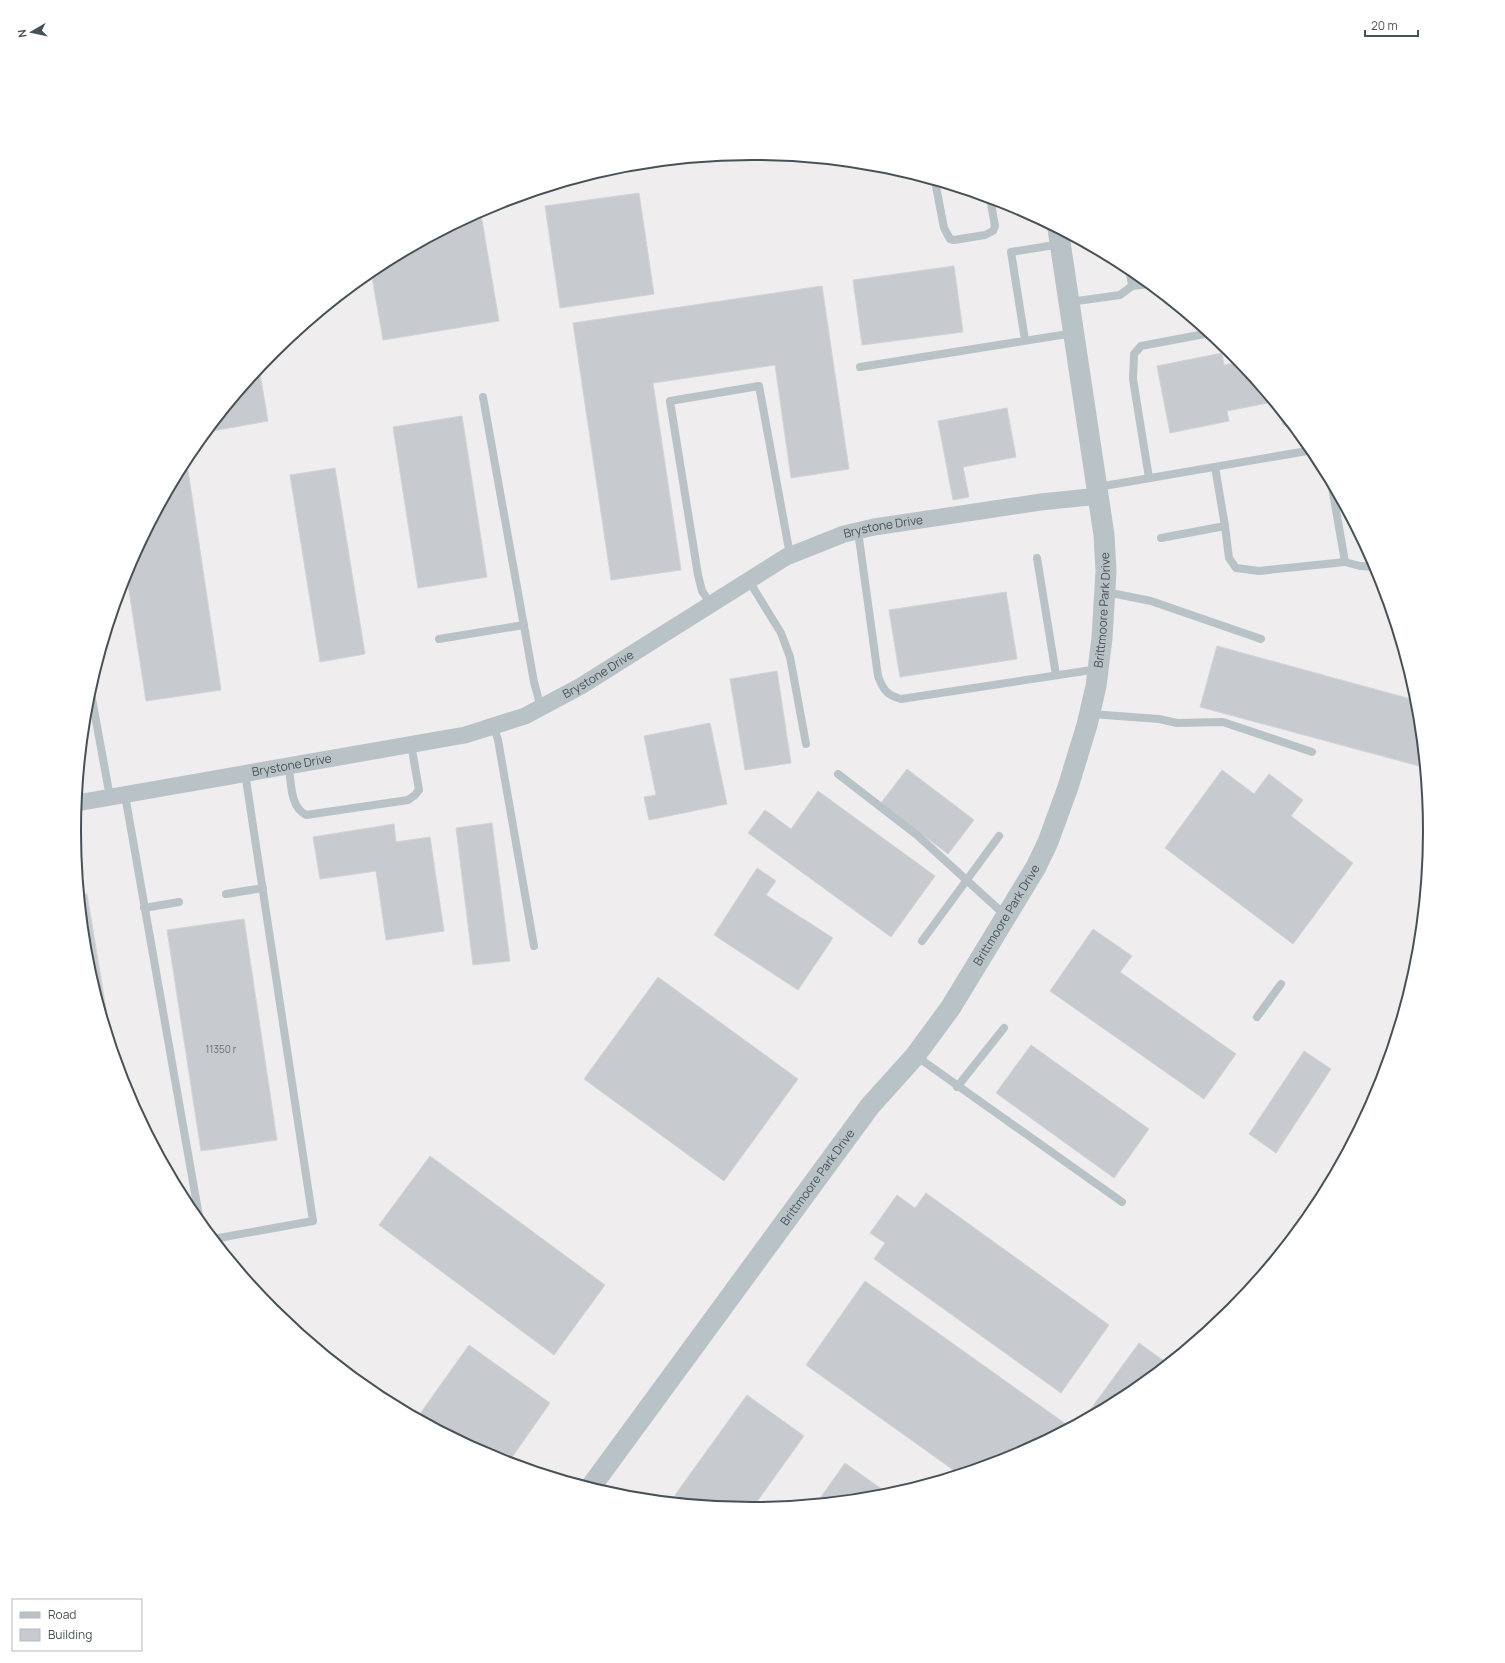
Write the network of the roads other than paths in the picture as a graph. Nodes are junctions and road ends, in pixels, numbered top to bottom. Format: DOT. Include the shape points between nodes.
graph roads {
  1 [pos="936,186"];
  2 [pos="991,204"];
  3 [pos="1060,237"];
  4 [pos="1130,276"];
  5 [pos="1142,285"];
  6 [pos="1132,286"];
  7 [pos="1070,302"];
  8 [pos="1074,333"];
  9 [pos="1203,334"];
  10 [pos="1025,340"];
  11 [pos="860,367"];
  12 [pos="483,398"];
  13 [pos="1306,451"];
  14 [pos="1215,467"];
  15 [pos="1149,478"];
  16 [pos="1098,492"];
  17 [pos="1333,495"];
  18 [pos="1225,526"];
  19 [pos="858,531"];
  20 [pos="1161,538"];
  21 [pos="790,555"];
  22 [pos="1037,558"];
  23 [pos="1345,562"];
  24 [pos="1369,567"];
  25 [pos="749,580"];
  26 [pos="1105,592"];
  27 [pos="711,604"];
  28 [pos="524,625"];
  29 [pos="439,639"];
  30 [pos="1261,639"];
  31 [pos="1098,669"];
  32 [pos="1056,675"];
  33 [pos="94,702"];
  34 [pos="541,708"];
  35 [pos="1090,714"];
  36 [pos="493,725"];
  37 [pos="411,744"];
  38 [pos="806,744"];
  39 [pos="1312,752"];
  40 [pos="289,766"];
  41 [pos="245,773"];
  42 [pos="838,774"];
  43 [pos="117,796"];
  44 [pos="82,802"];
  45 [pos="999,836"];
  46 [pos="967,881"];
  47 [pos="263,888"];
  48 [pos="226,894"];
  49 [pos="179,902"];
  50 [pos="144,908"];
  51 [pos="1007,916"];
  52 [pos="922,941"];
  53 [pos="534,946"];
  54 [pos="1280,984"];
  55 [pos="1257,1017"];
  56 [pos="1004,1028"];
  57 [pos="915,1056"];
  58 [pos="957,1086"];
  59 [pos="1122,1202"];
  60 [pos="198,1210"];
  61 [pos="219,1238"];
  62 [pos="593,1483"];
  1 -- 2 [label="lane" via="944,228 950,239 985,235 993,231 995,226"];
  3 -- 7 [label="street, Brittmoore Park Drive"];
  3 -- 10 [label="lane" via="1011,252"];
  4 -- 6 [label="lane"];
  5 -- 6 [label="lane"];
  6 -- 7 [label="lane" via="1120,295"];
  7 -- 8 [label="street, Brittmoore Park Drive"];
  8 -- 10 [label="lane"];
  8 -- 16 [label="street, Brittmoore Park Drive"];
  9 -- 15 [label="lane" via="1141,346 1134,354 1133,379"];
  10 -- 11 [label="lane"];
  12 -- 28 [label="lane"];
  13 -- 14 [label="lane"];
  14 -- 15 [label="lane"];
  14 -- 18 [label="lane"];
  15 -- 16 [label="lane"];
  16 -- 19 [label="street, Brystone Drive"];
  16 -- 26 [label="street, Brittmoore Park Drive" via="1104,535"];
  17 -- 23 [label="lane"];
  18 -- 20 [label="lane"];
  18 -- 23 [label="lane" via="1229,558 1236,568 1259,571"];
  19 -- 21 [label="street, Brystone Drive" via="815,544"];
  19 -- 32 [label="lane" via="878,676 882,689 889,696 901,699"];
  21 -- 25 [label="street, Brystone Drive"];
  21 -- 27 [label="lane" via="759,386 670,401 698,575 702,591"];
  22 -- 32 [label="lane"];
  23 -- 24 [label="lane"];
  25 -- 27 [label="street, Brystone Drive"];
  25 -- 38 [label="lane" via="781,633 790,656"];
  26 -- 30 [label="lane" via="1151,601"];
  26 -- 31 [label="street, Brittmoore Park Drive"];
  27 -- 34 [label="street, Brystone Drive" via="581,686"];
  28 -- 29 [label="lane"];
  28 -- 34 [label="lane"];
  31 -- 32 [label="lane"];
  31 -- 35 [label="street, Brittmoore Park Drive"];
  33 -- 43 [label="lane"];
  34 -- 36 [label="street, Brystone Drive" via="526,716"];
  35 -- 39 [label="lane" via="1159,719 1177,723 1223,722"];
  35 -- 51 [label="street, Brittmoore Park Drive" via="1048,842"];
  36 -- 37 [label="street, Brystone Drive" via="465,735"];
  36 -- 53 [label="lane" via="498,740"];
  37 -- 40 [label="street, Brystone Drive"];
  37 -- 40 [label="lane" via="419,790 408,800 306,815 301,813 295,801"];
  40 -- 41 [label="street, Brystone Drive"];
  41 -- 43 [label="street, Brystone Drive"];
  41 -- 47 [label="lane"];
  42 -- 46 [label="lane" via="917,834"];
  43 -- 44 [label="street, Brystone Drive"];
  43 -- 50 [label="lane"];
  45 -- 46 [label="lane"];
  46 -- 51 [label="lane"];
  46 -- 52 [label="lane"];
  47 -- 48 [label="lane"];
  47 -- 61 [label="lane" via="313,1221"];
  49 -- 50 [label="lane"];
  50 -- 60 [label="lane"];
  51 -- 57 [label="street, Brittmoore Park Drive" via="951,1007"];
  54 -- 55 [label="lane"];
  56 -- 58 [label="lane"];
  57 -- 58 [label="lane"];
  57 -- 62 [label="street, Brittmoore Park Drive" via="866,1112"];
  58 -- 59 [label="lane"];
}
